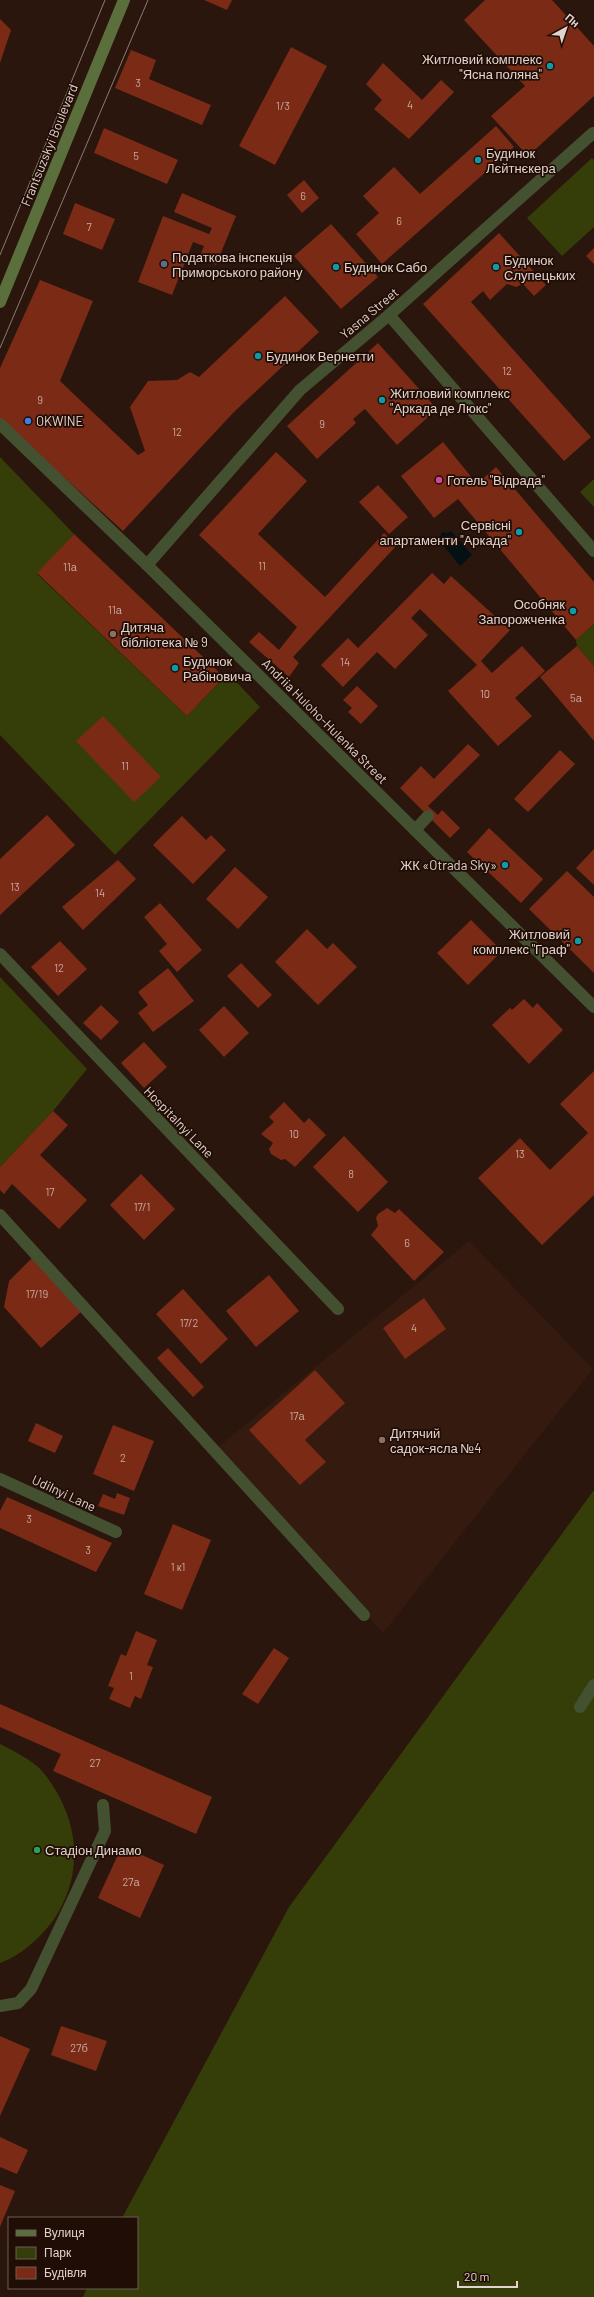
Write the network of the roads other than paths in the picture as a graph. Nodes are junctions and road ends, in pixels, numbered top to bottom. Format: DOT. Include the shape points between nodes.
graph roads {
  1 [pos="124,0"];
  2 [pos="594,133"];
  3 [pos="0,302"];
  4 [pos="389,315"];
  5 [pos="0,424"];
  6 [pos="594,551"];
  7 [pos="147,565"];
  8 [pos="428,816"];
  9 [pos="415,830"];
  10 [pos="0,954"];
  11 [pos="594,1007"];
  12 [pos="0,1215"];
  13 [pos="338,1309"];
  14 [pos="0,1479"];
  15 [pos="116,1532"];
  16 [pos="364,1615"];
  17 [pos="594,1685"];
  18 [pos="580,1707"];
  19 [pos="103,1805"];
  20 [pos="0,2006"];
  1 -- 3 [label="street, Frantsuzskyi Boulevard"];
  2 -- 4 [label="street, Yasna Street"];
  4 -- 6 [label="street"];
  4 -- 7 [label="street, Yasna Street" via="300,390"];
  5 -- 7 [label="street, Andriia Huloho-Hulenka Street"];
  7 -- 9 [label="street, Andriia Huloho-Hulenka Street"];
  8 -- 9 [label="street"];
  9 -- 11 [label="street, Andriia Huloho-Hulenka Street"];
  10 -- 13 [label="street, Hospitalnyi Lane"];
  12 -- 16 [label="street"];
  14 -- 15 [label="street, Udilnyi Lane"];
  17 -- 18 [label="street"];
  19 -- 20 [label="street" via="105,1831 31,1989 18,2003"];
}
